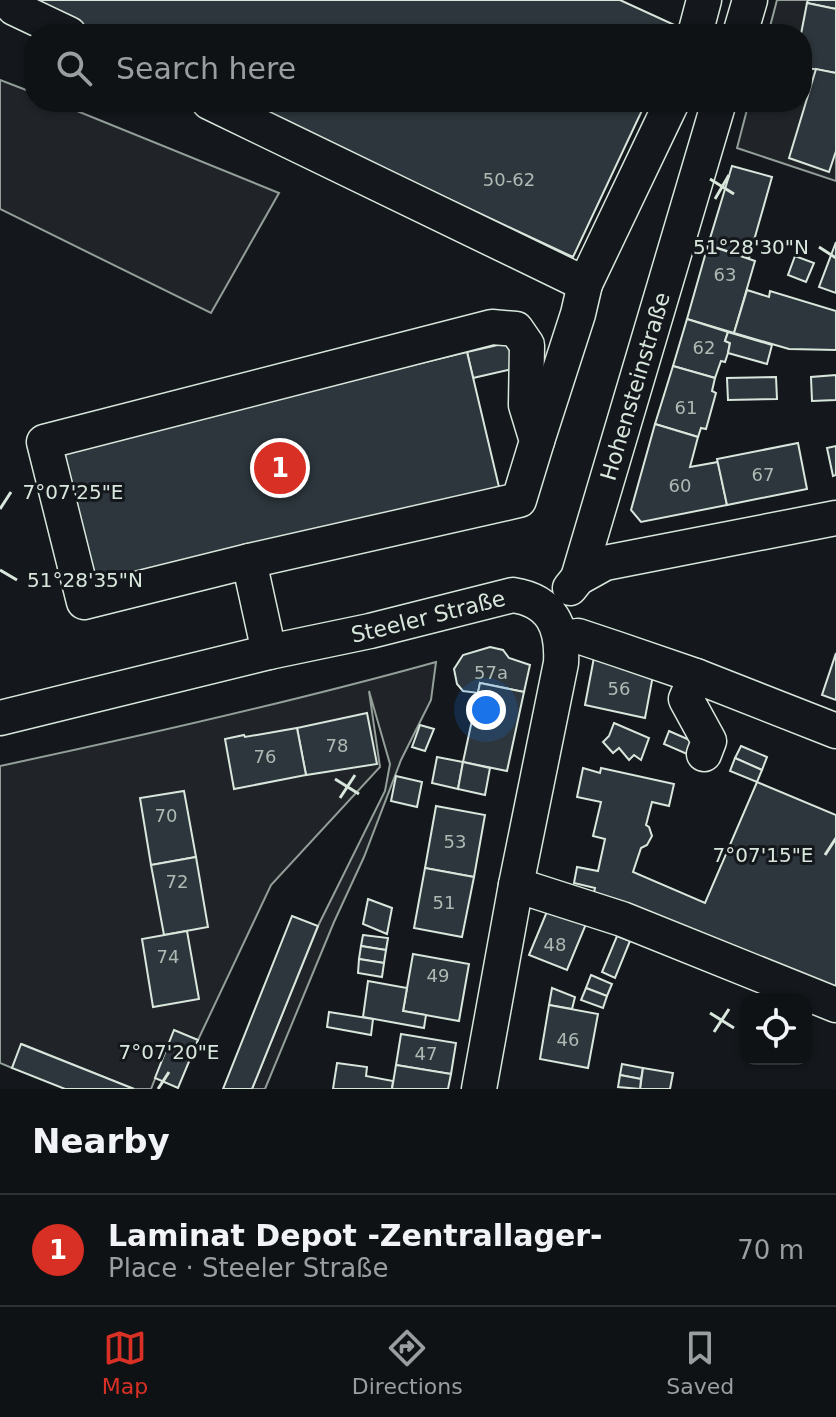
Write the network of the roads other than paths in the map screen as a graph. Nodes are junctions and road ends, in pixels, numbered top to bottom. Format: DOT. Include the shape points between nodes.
graph roads {
  1 [pos="8,0"];
  2 [pos="704,0"];
  3 [pos="750,0"];
  4 [pos="48,24"];
  5 [pos="698,24"];
  6 [pos="743,24"];
  7 [pos="230,112"];
  8 [pos="667,112"];
  9 [pos="716,112"];
  10 [pos="585,284"];
  11 [pos="537,441"];
  12 [pos="836,518"];
  13 [pos="249,561"];
  14 [pos="578,578"];
  15 [pos="555,626"];
  16 [pos="269,652"];
  17 [pos="696,676"];
  18 [pos="0,718"];
  19 [pos="836,731"];
  20 [pos="704,754"];
  21 [pos="516,885"];
  22 [pos="836,1005"];
  23 [pos="479,1089"];
  1 -- 4 [label="street"];
  2 -- 5 [label="street"];
  3 -- 6 [label="street"];
  7 -- 10 [label="street"];
  8 -- 10 [label="street"];
  9 -- 14 [label="street, Hohensteinstraße"];
  10 -- 11 [label="street"];
  11 -- 13 [label="street" via="519,500"];
  11 -- 13 [label="street" via="526,405 527,345 516,329 492,327 44,442 84,602"];
  12 -- 14 [label="street" via="605,563"];
  13 -- 16 [label="street"];
  14 -- 15 [label="street"];
  15 -- 16 [label="street, Steeler Straße" via="544,607 513,595"];
  15 -- 17 [label="street, Steeler Straße"];
  15 -- 21 [label="street" via="561,663"];
  16 -- 18 [label="street, Steeler Straße"];
  17 -- 19 [label="street, Steeler Straße"];
  17 -- 20 [label="street" via="686,699 709,741"];
  21 -- 22 [label="street" via="622,919"];
  21 -- 23 [label="street"];
}
